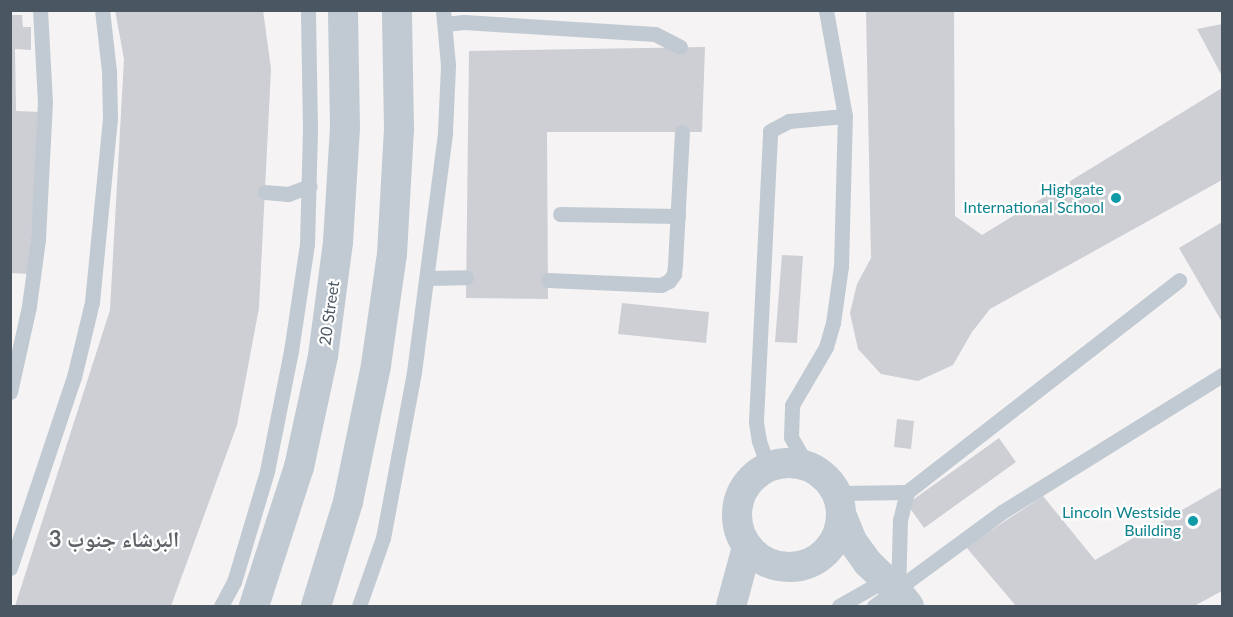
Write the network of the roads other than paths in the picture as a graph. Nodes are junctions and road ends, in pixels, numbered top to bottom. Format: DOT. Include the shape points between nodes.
graph roads {
  1 [pos="40,10"];
  2 [pos="102,10"];
  3 [pos="308,10"];
  4 [pos="343,10"];
  5 [pos="397,10"];
  6 [pos="826,10"];
  7 [pos="444,17"];
  8 [pos="680,47"];
  9 [pos="845,116"];
  10 [pos="682,132"];
  11 [pos="310,186"];
  12 [pos="265,192"];
  13 [pos="560,214"];
  14 [pos="678,216"];
  15 [pos="427,278"];
  16 [pos="466,278"];
  17 [pos="548,280"];
  18 [pos="1179,280"];
  19 [pos="1222,375"];
  20 [pos="10,392"];
  21 [pos="807,465"];
  22 [pos="768,466"];
  23 [pos="907,492"];
  24 [pos="840,505"];
  25 [pos="747,547"];
  26 [pos="807,564"];
  27 [pos="10,568"];
  28 [pos="892,596"];
  29 [pos="221,606"];
  30 [pos="254,606"];
  31 [pos="316,606"];
  32 [pos="359,606"];
  33 [pos="731,606"];
  34 [pos="839,606"];
  1 -- 20 [label="lane" via="45,102 41,205 29,306"];
  2 -- 27 [label="lane" via="110,119 92,302 74,377"];
  3 -- 11 [label="lane"];
  4 -- 30 [label="street, 20 Street" via="345,128 339,242 323,356 299,467"];
  5 -- 31 [label="street" via="399,129 390,265 376,365 348,502"];
  6 -- 9 [label="lane"];
  7 -- 8 [label="lane" via="464,22 656,34"];
  7 -- 15 [label="lane" via="448,65 445,132"];
  9 -- 21 [label="lane" via="841,266 833,323 826,347 792,405 791,437"];
  9 -- 22 [label="lane" via="789,121 770,131 756,421"];
  10 -- 14 [label="lane"];
  11 -- 12 [label="lane" via="288,194"];
  11 -- 29 [label="lane" via="307,244 293,340 267,471 234,582"];
  13 -- 14 [label="lane"];
  14 -- 17 [label="lane" via="674,274 661,285"];
  15 -- 16 [label="lane"];
  15 -- 32 [label="lane" via="383,538"];
  18 -- 23 [label="lane"];
  19 -- 28 [label="lane" via="1002,512"];
  21 -- 22 [label="street"];
  21 -- 24 [label="street" via="825,476"];
  22 -- 25 [label="street" via="744,487 738,502 736,517"];
  23 -- 24 [label="lane"];
  23 -- 28 [label="lane"];
  24 -- 26 [label="street" via="837,537 825,553"];
  24 -- 28 [label="street" via="852,541"];
  25 -- 26 [label="street" via="774,565 790,568"];
  25 -- 33 [label="street"];
  26 -- 28 [label="street" via="861,573"];
  28 -- 34 [label="lane"];
}
